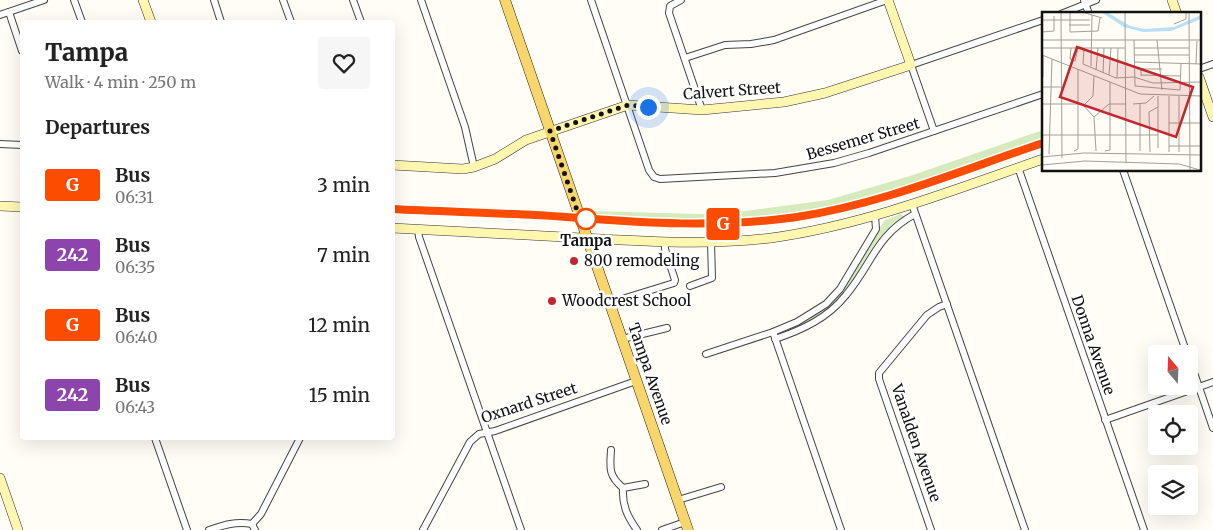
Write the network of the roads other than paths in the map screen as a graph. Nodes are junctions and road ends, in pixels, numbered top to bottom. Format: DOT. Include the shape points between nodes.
graph roads {
  1 [pos="44,0"];
  2 [pos="74,0"];
  3 [pos="143,0"];
  4 [pos="214,0"];
  5 [pos="283,0"];
  6 [pos="353,0"];
  7 [pos="421,0"];
  8 [pos="504,0"];
  9 [pos="591,0"];
  10 [pos="681,0"];
  11 [pos="888,0"];
  12 [pos="1096,0"];
  13 [pos="1172,0"];
  14 [pos="1085,2"];
  15 [pos="9,12"];
  16 [pos="1064,12"];
  17 [pos="1176,12"];
  18 [pos="0,15"];
  19 [pos="81,20"];
  20 [pos="150,20"];
  21 [pos="220,20"];
  22 [pos="290,20"];
  23 [pos="360,20"];
  24 [pos="1042,20"];
  25 [pos="20,44"];
  26 [pos="685,58"];
  27 [pos="1213,64"];
  28 [pos="911,66"];
  29 [pos="1200,69"];
  30 [pos="1200,80"];
  31 [pos="1042,94"];
  32 [pos="1207,104"];
  33 [pos="628,105"];
  34 [pos="702,110"];
  35 [pos="1213,117"];
  36 [pos="550,131"];
  37 [pos="934,131"];
  38 [pos="0,144"];
  39 [pos="20,145"];
  40 [pos="1042,159"];
  41 [pos="395,165"];
  42 [pos="474,167"];
  43 [pos="1018,168"];
  44 [pos="1123,171"];
  45 [pos="912,204"];
  46 [pos="0,206"];
  47 [pos="20,207"];
  48 [pos="915,214"];
  49 [pos="875,216"];
  50 [pos="395,228"];
  51 [pos="418,229"];
  52 [pos="587,238"];
  53 [pos="665,242"];
  54 [pos="711,242"];
  55 [pos="690,286"];
  56 [pos="609,303"];
  57 [pos="947,304"];
  58 [pos="667,328"];
  59 [pos="774,335"];
  60 [pos="622,339"];
  61 [pos="1184,345"];
  62 [pos="706,354"];
  63 [pos="636,381"];
  64 [pos="1213,382"];
  65 [pos="1198,384"];
  66 [pos="1199,387"];
  67 [pos="1106,420"];
  68 [pos="1213,428"];
  69 [pos="486,432"];
  70 [pos="156,440"];
  71 [pos="299,440"];
  72 [pos="611,450"];
  73 [pos="0,478"];
  74 [pos="645,484"];
  75 [pos="720,487"];
  76 [pos="623,488"];
  77 [pos="678,500"];
  78 [pos="687,526"];
  79 [pos="253,527"];
  80 [pos="18,530"];
  81 [pos="187,530"];
  82 [pos="209,530"];
  83 [pos="423,530"];
  84 [pos="521,530"];
  85 [pos="637,530"];
  86 [pos="662,530"];
  87 [pos="841,530"];
  88 [pos="931,530"];
  89 [pos="1025,530"];
  90 [pos="1144,530"];
  1 -- 15 [label="street"];
  2 -- 19 [label="street"];
  3 -- 20 [label="main road"];
  4 -- 21 [label="street"];
  5 -- 22 [label="street"];
  6 -- 23 [label="street"];
  7 -- 42 [label="street" via="465,127"];
  8 -- 36 [label="main road, Tampa Avenue"];
  9 -- 33 [label="street"];
  10 -- 26 [label="street" via="670,6 669,12"];
  11 -- 26 [label="street" via="774,40 725,44"];
  11 -- 28 [label="main road"];
  12 -- 14 [label="street"];
  13 -- 17 [label="main road"];
  14 -- 16 [label="street"];
  15 -- 18 [label="street"];
  15 -- 25 [label="street"];
  24 -- 28 [label="street, Calvert Street"];
  26 -- 34 [label="street"];
  27 -- 29 [label="street"];
  28 -- 34 [label="main road, Calvert Street" via="809,97"];
  28 -- 37 [label="street"];
  30 -- 32 [label="main road"];
  31 -- 37 [label="street, Bessemer Street"];
  32 -- 35 [label="main road"];
  33 -- 34 [label="main road, Calvert Street"];
  33 -- 36 [label="main road, Calvert Street"];
  33 -- 37 [label="street, Bessemer Street" via="650,170 654,177 664,180 805,168 852,158"];
  36 -- 42 [label="main road, Calvert Street"];
  36 -- 52 [label="main road, Tampa Avenue"];
  38 -- 39 [label="street"];
  40 -- 43 [label="main road"];
  41 -- 42 [label="main road, Calvert Street"];
  43 -- 45 [label="main road"];
  43 -- 67 [label="street, Donna Avenue"];
  44 -- 61 [label="street"];
  45 -- 48 [label="street"];
  45 -- 49 [label="main road"];
  46 -- 47 [label="main road"];
  48 -- 57 [label="street"];
  48 -- 59 [label="street" via="884,238 847,294 830,312 800,330"];
  49 -- 54 [label="main road" via="799,233"];
  49 -- 59 [label="street" via="876,229 840,289 826,304"];
  50 -- 51 [label="main road"];
  51 -- 52 [label="main road"];
  51 -- 69 [label="street"];
  52 -- 53 [label="main road"];
  52 -- 56 [label="main road, Tampa Avenue"];
  53 -- 54 [label="main road"];
  53 -- 56 [label="street" via="674,283"];
  54 -- 55 [label="street" via="712,278"];
  56 -- 60 [label="main road, Tampa Avenue"];
  57 -- 88 [label="street, Vanalden Avenue" via="928,315 879,373"];
  57 -- 89 [label="street"];
  58 -- 60 [label="street"];
  59 -- 62 [label="street"];
  59 -- 87 [label="street"];
  60 -- 63 [label="main road, Tampa Avenue"];
  63 -- 69 [label="street, Oxnard Street"];
  63 -- 77 [label="main road, Tampa Avenue"];
  64 -- 66 [label="street"];
  65 -- 66 [label="street"];
  66 -- 67 [label="street"];
  66 -- 68 [label="street"];
  67 -- 90 [label="street, Donna Avenue"];
  69 -- 83 [label="street, Oxnard Street" via="470,442"];
  69 -- 84 [label="street"];
  70 -- 81 [label="street"];
  71 -- 79 [label="street"];
  72 -- 76 [label="street" via="612,477"];
  73 -- 80 [label="main road"];
  74 -- 76 [label="street"];
  75 -- 77 [label="street"];
  76 -- 85 [label="street" via="626,515"];
  77 -- 78 [label="main road, Tampa Avenue"];
  78 -- 86 [label="street"];
  79 -- 82 [label="street" via="235,522"];
}
